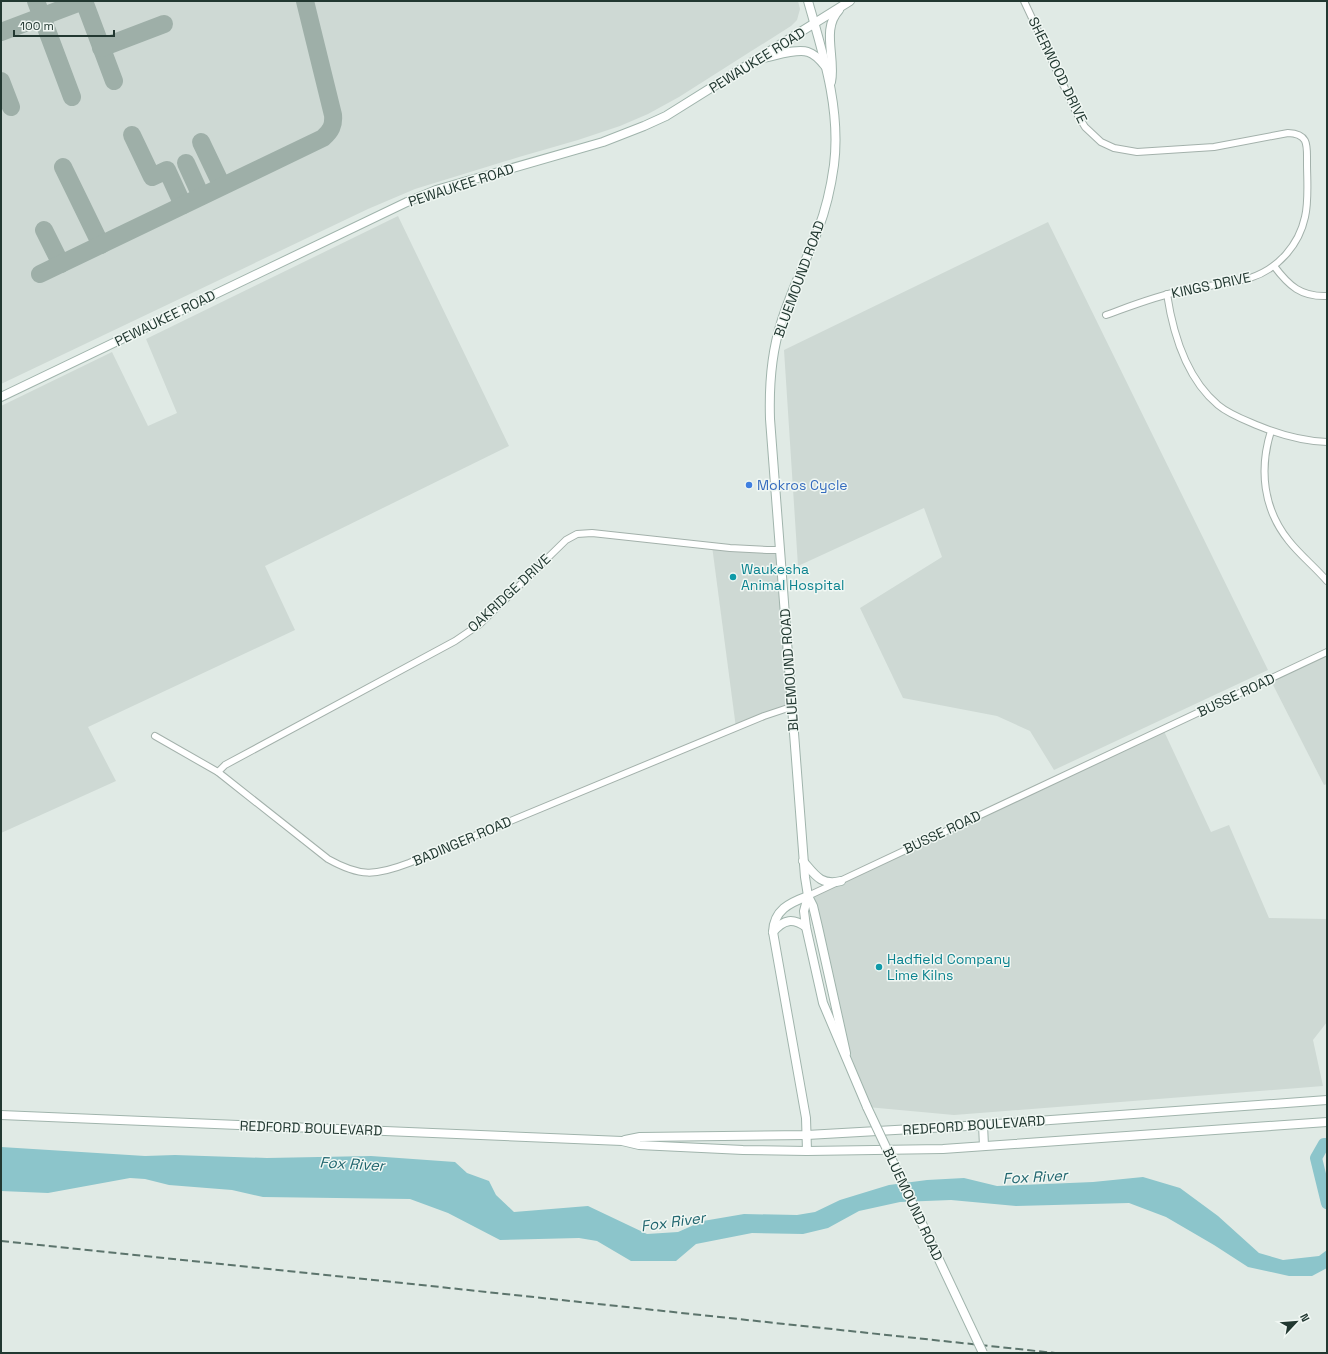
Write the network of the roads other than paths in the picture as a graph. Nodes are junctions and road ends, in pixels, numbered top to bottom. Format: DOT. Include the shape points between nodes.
graph roads {
  1 [pos="808,1"];
  2 [pos="1024,1"];
  3 [pos="846,2"];
  4 [pos="814,24"];
  5 [pos="758,59"];
  6 [pos="826,67"];
  7 [pos="830,88"];
  8 [pos="1282,133"];
  9 [pos="1274,266"];
  10 [pos="1167,294"];
  11 [pos="1327,296"];
  12 [pos="1106,315"];
  13 [pos="1,396"];
  14 [pos="1270,431"];
  15 [pos="1327,442"];
  16 [pos="780,550"];
  17 [pos="1327,581"];
  18 [pos="1327,652"];
  19 [pos="791,707"];
  20 [pos="155,736"];
  21 [pos="218,772"];
  22 [pos="803,861"];
  23 [pos="841,881"];
  24 [pos="808,896"];
  25 [pos="806,927"];
  26 [pos="773,932"];
  27 [pos="846,1053"];
  28 [pos="1327,1100"];
  29 [pos="1,1115"];
  30 [pos="1327,1122"];
  31 [pos="983,1125"];
  32 [pos="807,1135"];
  33 [pos="622,1141"];
  34 [pos="984,1146"];
  35 [pos="807,1151"];
  36 [pos="983,1353"];
  1 -- 4 [label="main road, BLUEMOUND ROAD"];
  2 -- 8 [label="street, SHERWOOD DRIVE" via="1076,112 1085,128 1101,142 1121,150 1147,152 1214,147"];
  3 -- 4 [label="main road, PEWAUKEE ROAD"];
  3 -- 7 [label="main road" via="833,18 830,29"];
  4 -- 5 [label="main road, PEWAUKEE ROAD"];
  4 -- 6 [label="main road, BLUEMOUND ROAD"];
  5 -- 6 [label="main road" via="807,51 815,55"];
  5 -- 13 [label="main road, PEWAUKEE ROAD" via="666,116 644,126 603,142 436,190 407,202"];
  6 -- 7 [label="main road, BLUEMOUND ROAD"];
  7 -- 16 [label="main road, BLUEMOUND ROAD" via="836,138 832,177 819,226 781,323 774,348 770,380 770,426"];
  8 -- 9 [label="street, KINGS DRIVE" via="1300,134 1305,140 1306,209 1297,240"];
  9 -- 10 [label="street, KINGS DRIVE" via="1250,278"];
  9 -- 11 [label="street" via="1295,288 1309,295"];
  10 -- 12 [label="street, KINGS DRIVE"];
  10 -- 14 [label="street" via="1184,357 1196,381 1219,406"];
  14 -- 15 [label="street" via="1294,438"];
  14 -- 17 [label="street" via="1264,457 1264,476 1266,496 1271,510 1289,541"];
  16 -- 19 [label="main road, BLUEMOUND ROAD"];
  16 -- 21 [label="street, OAKRIDGE DRIVE" via="730,548 592,533 574,535 557,547 474,629 225,765"];
  18 -- 23 [label="street, BUSSE ROAD"];
  19 -- 21 [label="street, BADINGER ROAD" via="409,863 378,872 353,871 328,859"];
  19 -- 22 [label="main road, BLUEMOUND ROAD"];
  20 -- 21 [label="street, BADINGER ROAD"];
  22 -- 23 [label="main road" via="824,882"];
  22 -- 24 [label="main road, BLUEMOUND ROAD"];
  23 -- 24 [label="street, BUSSE ROAD"];
  24 -- 25 [label="main road, BLUEMOUND ROAD" via="804,911"];
  24 -- 26 [label="main road, BUSSE ROAD" via="782,910 775,920"];
  24 -- 27 [label="main road, BLUEMOUND ROAD" via="817,921"];
  25 -- 26 [label="main road" via="798,922 787,921"];
  25 -- 27 [label="main road, BLUEMOUND ROAD" via="824,1003"];
  26 -- 32 [label="main road, BUSSE ROAD"];
  27 -- 36 [label="main road, BLUEMOUND ROAD, bridge" via="867,1107"];
  28 -- 31 [label="main road, REDFORD BOULEVARD"];
  29 -- 33 [label="main road, REDFORD BOULEVARD"];
  30 -- 34 [label="main road, REDFORD BOULEVARD"];
  31 -- 32 [label="main road, REDFORD BOULEVARD"];
  31 -- 34 [label="main road"];
  32 -- 33 [label="main road, REDFORD BOULEVARD" via="640,1137"];
  32 -- 35 [label="main road, BUSSE ROAD"];
  33 -- 35 [label="main road, REDFORD BOULEVARD" via="646,1145"];
  34 -- 35 [label="main road, REDFORD BOULEVARD"];
}
